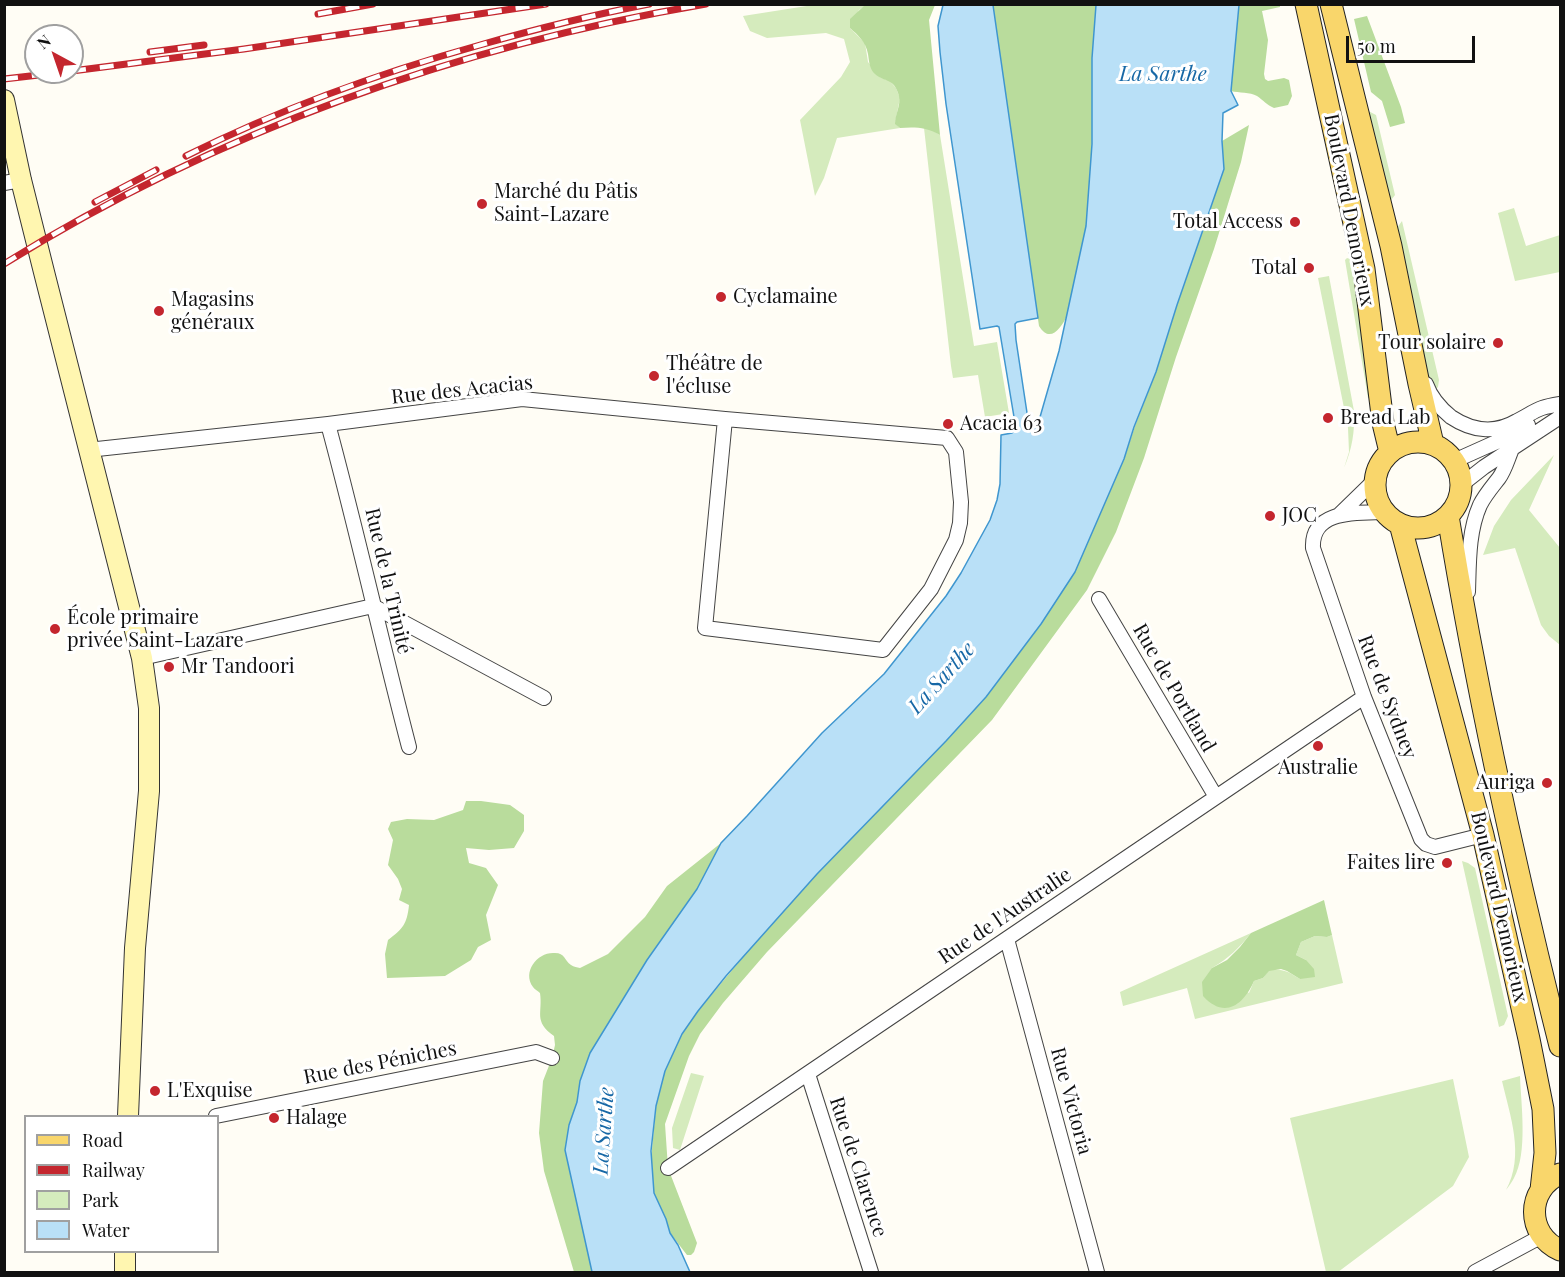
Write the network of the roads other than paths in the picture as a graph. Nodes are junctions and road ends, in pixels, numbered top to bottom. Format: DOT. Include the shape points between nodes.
graph roads {
  1 [pos="1306,4"];
  2 [pos="1331,4"];
  3 [pos="4,100"];
  4 [pos="7,124"];
  5 [pos="13,181"];
  6 [pos="1408,327"];
  7 [pos="1560,404"];
  8 [pos="1560,417"];
  9 [pos="725,419"];
  10 [pos="328,424"];
  11 [pos="1433,444"];
  12 [pos="1512,449"];
  13 [pos="88,450"];
  14 [pos="1390,452"];
  15 [pos="1455,461"];
  16 [pos="1376,478"];
  17 [pos="1461,484"];
  18 [pos="1339,515"];
  19 [pos="1448,516"];
  20 [pos="1393,518"];
  21 [pos="1099,599"];
  22 [pos="373,606"];
  23 [pos="1466,626"];
  24 [pos="142,658"];
  25 [pos="1364,697"];
  26 [pos="544,698"];
  27 [pos="409,747"];
  28 [pos="1216,797"];
  29 [pos="1483,835"];
  30 [pos="1007,939"];
  31 [pos="1560,1046"];
  32 [pos="552,1058"];
  33 [pos="808,1074"];
  34 [pos="128,1115"];
  35 [pos="219,1115"];
  36 [pos="668,1168"];
  37 [pos="1560,1174"];
  38 [pos="1541,1190"];
  39 [pos="1542,1236"];
  40 [pos="1560,1250"];
  41 [pos="125,1253"];
  42 [pos="125,1272"];
  43 [pos="871,1272"];
  44 [pos="1097,1272"];
  45 [pos="1475,1272"];
  1 -- 14 [label="main road, Boulevard Demorieux" via="1364,269"];
  2 -- 6 [label="main road, Boulevard Demorieux"];
  3 -- 4 [label="main road"];
  4 -- 5 [label="main road"];
  5 -- 13 [label="main road"];
  6 -- 7 [label="street, Boulevard Demorieux" via="1434,401 1460,423 1475,429 1498,429 1541,408"];
  6 -- 11 [label="main road, Boulevard Demorieux"];
  7 -- 15 [label="street" via="1512,435"];
  8 -- 12 [label="street"];
  9 -- 9 [label="street, Rue des Acacias" via="705,628 883,650 931,589 956,540 962,502 956,452 947,438"];
  9 -- 10 [label="street, Rue des Acacias" via="522,399"];
  10 -- 13 [label="street, Rue des Acacias"];
  10 -- 22 [label="street, Rue de la Trinité"];
  11 -- 14 [label="main road" via="1407,443"];
  11 -- 15 [label="main road"];
  12 -- 17 [label="street"];
  12 -- 23 [label="street" via="1475,519"];
  13 -- 24 [label="main road"];
  14 -- 16 [label="main road"];
  15 -- 17 [label="main road"];
  16 -- 18 [label="street, Rue de Sydney"];
  16 -- 20 [label="main road" via="1379,501"];
  17 -- 19 [label="main road" via="1457,503"];
  18 -- 20 [label="street"];
  18 -- 25 [label="street, Rue de Sydney" via="1317,528 1313,548"];
  19 -- 20 [label="main road" via="1418,527"];
  19 -- 23 [label="main road, Boulevard Demorieux"];
  20 -- 29 [label="main road, Boulevard Demorieux"];
  21 -- 28 [label="street, Rue de Portland"];
  22 -- 24 [label="street"];
  22 -- 26 [label="street"];
  22 -- 27 [label="street, Rue de la Trinité"];
  23 -- 31 [label="main road, Boulevard Demorieux" via="1528,919"];
  24 -- 34 [label="main road" via="149,708 149,791 135,948"];
  25 -- 28 [label="street, Rue de l'Australie"];
  25 -- 29 [label="street, Rue de Sydney" via="1423,842 1436,847"];
  28 -- 30 [label="street, Rue de l'Australie"];
  29 -- 38 [label="main road, Boulevard Demorieux" via="1543,1109 1545,1153"];
  30 -- 33 [label="street, Rue de l'Australie"];
  30 -- 44 [label="street, Rue Victoria"];
  32 -- 35 [label="street, Rue des Péniches" via="536,1052"];
  33 -- 36 [label="street, Rue de l'Australie"];
  33 -- 43 [label="street, Rue de Clarence"];
  37 -- 38 [label="main road"];
  38 -- 39 [label="main road, Boulevard Demorieux" via="1535,1217"];
  39 -- 40 [label="main road"];
  39 -- 45 [label="street"];
  41 -- 42 [label="main road"];
}
